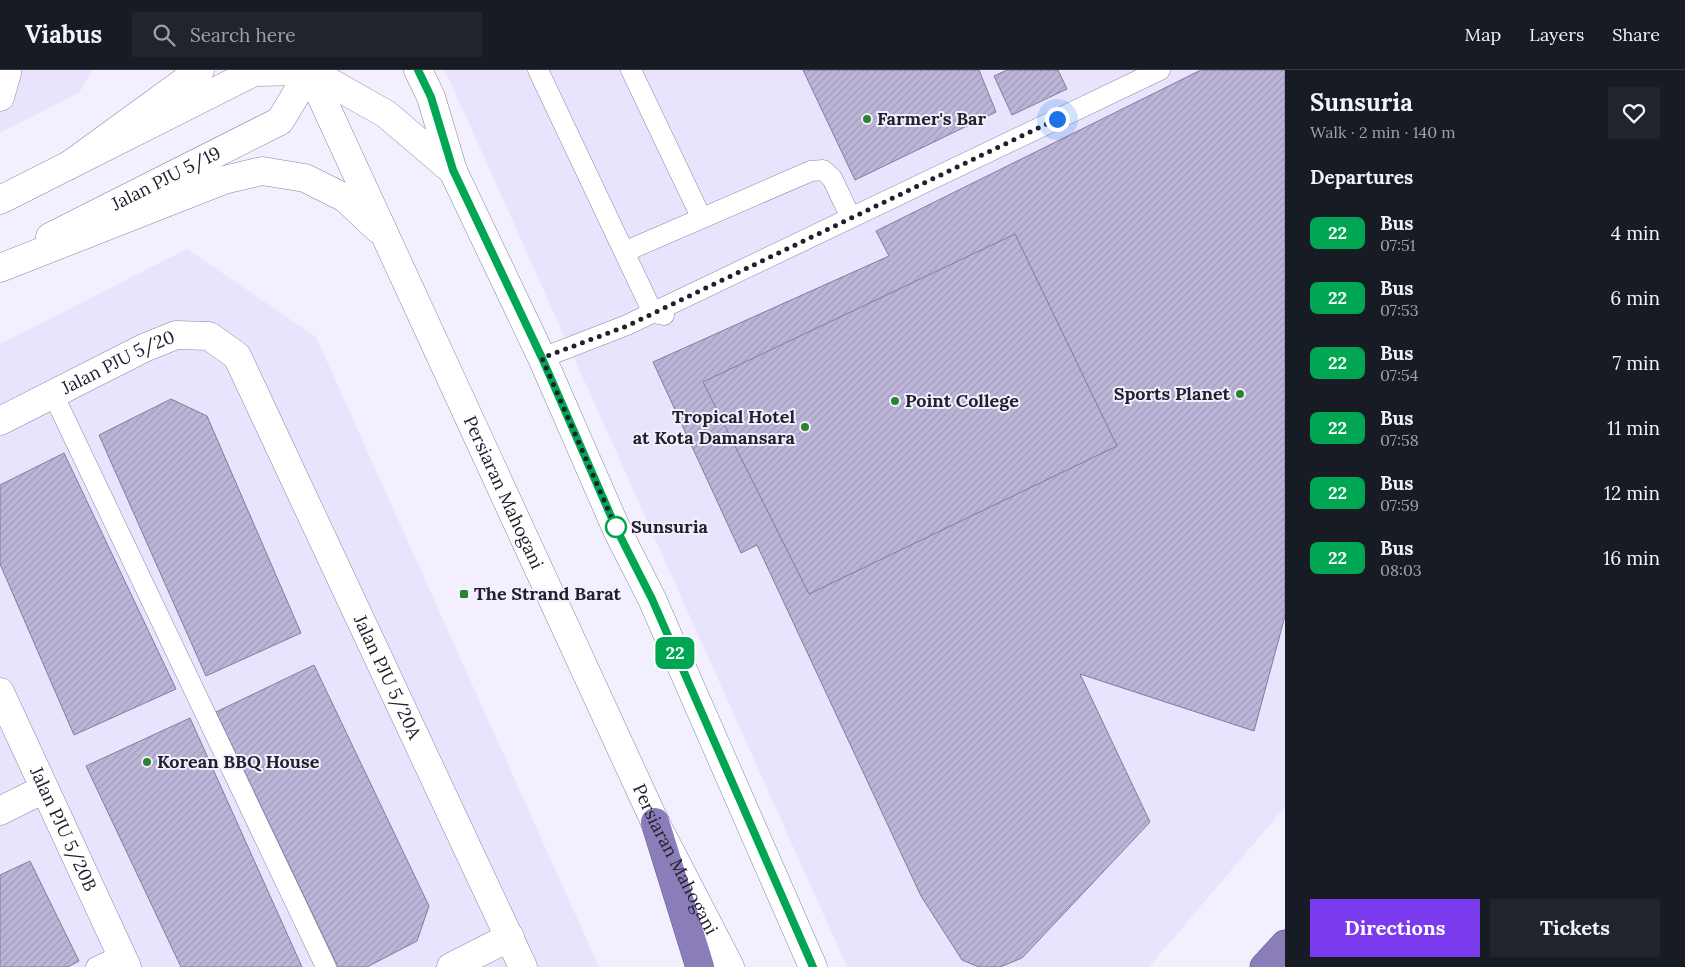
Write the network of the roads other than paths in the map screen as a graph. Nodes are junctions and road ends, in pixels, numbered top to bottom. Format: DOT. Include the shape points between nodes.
graph roads {
  1 [pos="200,70"];
  2 [pos="310,70"];
  3 [pos="418,70"];
  4 [pos="538,70"];
  5 [pos="631,70"];
  6 [pos="1160,70"];
  7 [pos="68,166"];
  8 [pos="453,170"];
  9 [pos="0,200"];
  10 [pos="702,217"];
  11 [pos="851,218"];
  12 [pos="390,241"];
  13 [pos="624,252"];
  14 [pos="0,262"];
  15 [pos="0,268"];
  16 [pos="653,313"];
  17 [pos="676,316"];
  18 [pos="542,358"];
  19 [pos="252,385"];
  20 [pos="53,394"];
  21 [pos="0,421"];
  22 [pos="0,692"];
  23 [pos="44,789"];
  24 [pos="0,811"];
  25 [pos="655,822"];
  26 [pos="510,936"];
  27 [pos="1285,944"];
  28 [pos="124,961"];
  29 [pos="96,967"];
  30 [pos="326,967"];
  31 [pos="450,967"];
  32 [pos="523,967"];
  33 [pos="700,967"];
  34 [pos="730,967"];
  35 [pos="813,967"];
  36 [pos="1264,967"];
  1 -- 7 [label="main road"];
  2 -- 7 [label="main road" via="254,72"];
  2 -- 8 [label="main road" via="386,114"];
  2 -- 12 [label="main road, Persiaran Mahogani"];
  2 -- 14 [label="main road, Jalan PJU 5/19" via="280,121"];
  3 -- 8 [label="main road" via="431,97"];
  4 -- 13 [label="lane"];
  5 -- 10 [label="lane"];
  6 -- 11 [label="lane"];
  7 -- 9 [label="main road"];
  8 -- 18 [label="main road"];
  10 -- 11 [label="lane" via="811,171 823,170 832,178"];
  10 -- 13 [label="lane"];
  11 -- 16 [label="lane"];
  12 -- 15 [label="main road" via="345,198 305,178 262,171 224,180"];
  12 -- 25 [label="main road, Persiaran Mahogani"];
  13 -- 16 [label="lane"];
  16 -- 17 [label="lane"];
  16 -- 18 [label="lane"];
  18 -- 35 [label="main road" via="617,530 652,599"];
  19 -- 20 [label="main road, Jalan PJU 5/20" via="237,356 208,336 176,335"];
  19 -- 26 [label="main road, Jalan PJU 5/20A"];
  20 -- 21 [label="main road, Jalan PJU 5/20"];
  20 -- 30 [label="lane"];
  22 -- 23 [label="main road, Jalan PJU 5/20B"];
  23 -- 24 [label="main road"];
  23 -- 28 [label="main road, Jalan PJU 5/20B"];
  25 -- 33 [label="highway"];
  25 -- 34 [label="main road, Persiaran Mahogani"];
  26 -- 31 [label="main road"];
  26 -- 32 [label="main road, Jalan PJU 5/20A"];
  27 -- 36 [label="highway"];
  28 -- 29 [label="lane"];
}
